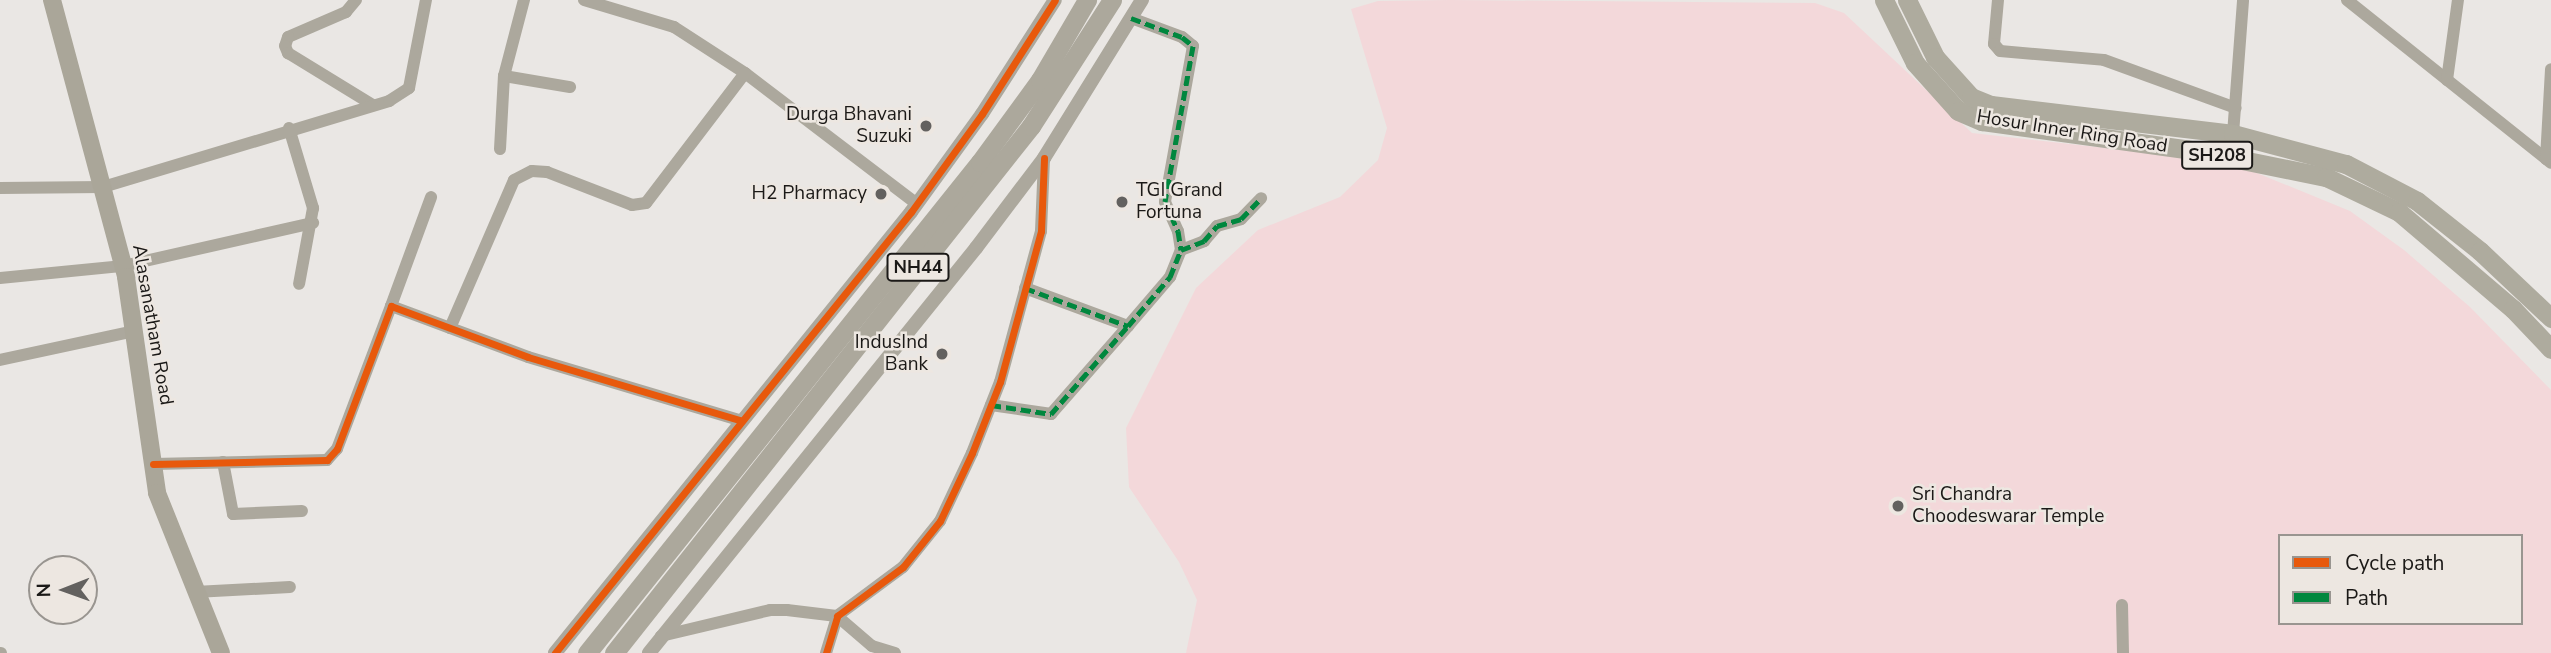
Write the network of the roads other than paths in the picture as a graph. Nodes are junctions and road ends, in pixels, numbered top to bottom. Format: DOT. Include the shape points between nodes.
graph roads {
  1 [pos="52,0"];
  2 [pos="356,0"];
  3 [pos="426,0"];
  4 [pos="524,0"];
  5 [pos="583,0"];
  6 [pos="1087,0"];
  7 [pos="1112,0"];
  8 [pos="1142,0"];
  9 [pos="1884,0"];
  10 [pos="1907,0"];
  11 [pos="1998,0"];
  12 [pos="2243,0"];
  13 [pos="2347,0"];
  14 [pos="2458,0"];
  15 [pos="1050,3"];
  16 [pos="610,4"];
  17 [pos="1131,18"];
  18 [pos="2551,69"];
  19 [pos="745,73"];
  20 [pos="504,76"];
  21 [pos="2447,80"];
  22 [pos="570,88"];
  23 [pos="373,105"];
  24 [pos="2236,108"];
  25 [pos="289,128"];
  26 [pos="2233,134"];
  27 [pos="500,149"];
  28 [pos="1044,158"];
  29 [pos="2549,161"];
  30 [pos="103,187"];
  31 [pos="0,188"];
  32 [pos="432,197"];
  33 [pos="1261,198"];
  34 [pos="917,204"];
  35 [pos="313,223"];
  36 [pos="1181,250"];
  37 [pos="123,267"];
  38 [pos="0,278"];
  39 [pos="299,284"];
  40 [pos="1024,289"];
  41 [pos="391,306"];
  42 [pos="2551,318"];
  43 [pos="1128,326"];
  44 [pos="450,328"];
  45 [pos="134,331"];
  46 [pos="2551,349"];
  47 [pos="0,359"];
  48 [pos="991,405"];
  49 [pos="740,420"];
  50 [pos="223,462"];
  51 [pos="153,464"];
  52 [pos="302,511"];
  53 [pos="290,587"];
  54 [pos="195,592"];
  55 [pos="2122,605"];
  56 [pos="837,616"];
  57 [pos="662,636"];
  58 [pos="221,653"];
  59 [pos="555,653"];
  60 [pos="587,653"];
  61 [pos="614,653"];
  62 [pos="649,653"];
  63 [pos="826,653"];
  64 [pos="895,653"];
  65 [pos="2123,653"];
  1 -- 30 [label="main road, Alasanatham Road"];
  2 -- 23 [label="street" via="346,12 288,37 285,46 288,53"];
  3 -- 23 [label="street" via="409,88"];
  4 -- 20 [label="street"];
  5 -- 16 [label="street"];
  6 -- 60 [label="highway, NH44" via="1040,79 980,162"];
  7 -- 61 [label="highway, NH44" via="1031,126"];
  8 -- 17 [label="street"];
  9 -- 46 [label="main road, Hosur Inner Ring Road / SH208" via="1916,63 1958,111 1982,121 2197,151 2326,177 2399,212 2513,309"];
  10 -- 26 [label="main road, Hosur Inner Ring Road / SH208" via="1935,57 1971,97 1991,105"];
  11 -- 24 [label="street" via="1994,44 2000,51 2104,60"];
  12 -- 24 [label="street"];
  13 -- 21 [label="street"];
  14 -- 21 [label="street"];
  15 -- 34 [label="street"];
  16 -- 19 [label="street" via="674,27"];
  17 -- 28 [label="street"];
  17 -- 36 [label="street" via="1182,37 1193,46 1165,202"];
  18 -- 29 [label="street"];
  19 -- 34 [label="street"];
  19 -- 44 [label="street" via="646,203 632,205 547,172 532,172 514,180"];
  20 -- 22 [label="street"];
  20 -- 27 [label="street"];
  21 -- 29 [label="street"];
  23 -- 25 [label="street"];
  24 -- 26 [label="street"];
  25 -- 30 [label="street"];
  25 -- 35 [label="street" via="310,190"];
  26 -- 42 [label="main road, Hosur Inner Ring Road / SH208" via="2346,164 2390,184 2480,251"];
  28 -- 40 [label="street" via="1041,231"];
  28 -- 57 [label="street"];
  30 -- 31 [label="street"];
  30 -- 37 [label="main road, Alasanatham Road"];
  32 -- 41 [label="street"];
  33 -- 36 [label="street" via="1241,219 1217,226 1204,241"];
  34 -- 49 [label="street"];
  35 -- 37 [label="street"];
  35 -- 39 [label="street"];
  36 -- 43 [label="street" via="1170,277"];
  37 -- 38 [label="street"];
  37 -- 45 [label="main road, Alasanatham Road"];
  40 -- 43 [label="street"];
  40 -- 48 [label="street"];
  41 -- 44 [label="street"];
  41 -- 50 [label="street" via="333,456 327,460"];
  43 -- 48 [label="street" via="1051,414"];
  44 -- 49 [label="street" via="528,357"];
  45 -- 47 [label="street"];
  45 -- 51 [label="main road, Alasanatham Road"];
  48 -- 56 [label="street" via="940,520 904,567"];
  49 -- 59 [label="street"];
  50 -- 51 [label="street"];
  50 -- 52 [label="street" via="233,514"];
  51 -- 54 [label="main road, Alasanatham Road" via="157,492"];
  53 -- 54 [label="street"];
  54 -- 58 [label="main road, Alasanatham Road"];
  55 -- 65 [label="street"];
  56 -- 57 [label="street" via="771,610"];
  56 -- 63 [label="street"];
  56 -- 64 [label="street" via="872,646"];
  57 -- 62 [label="street"];
}
